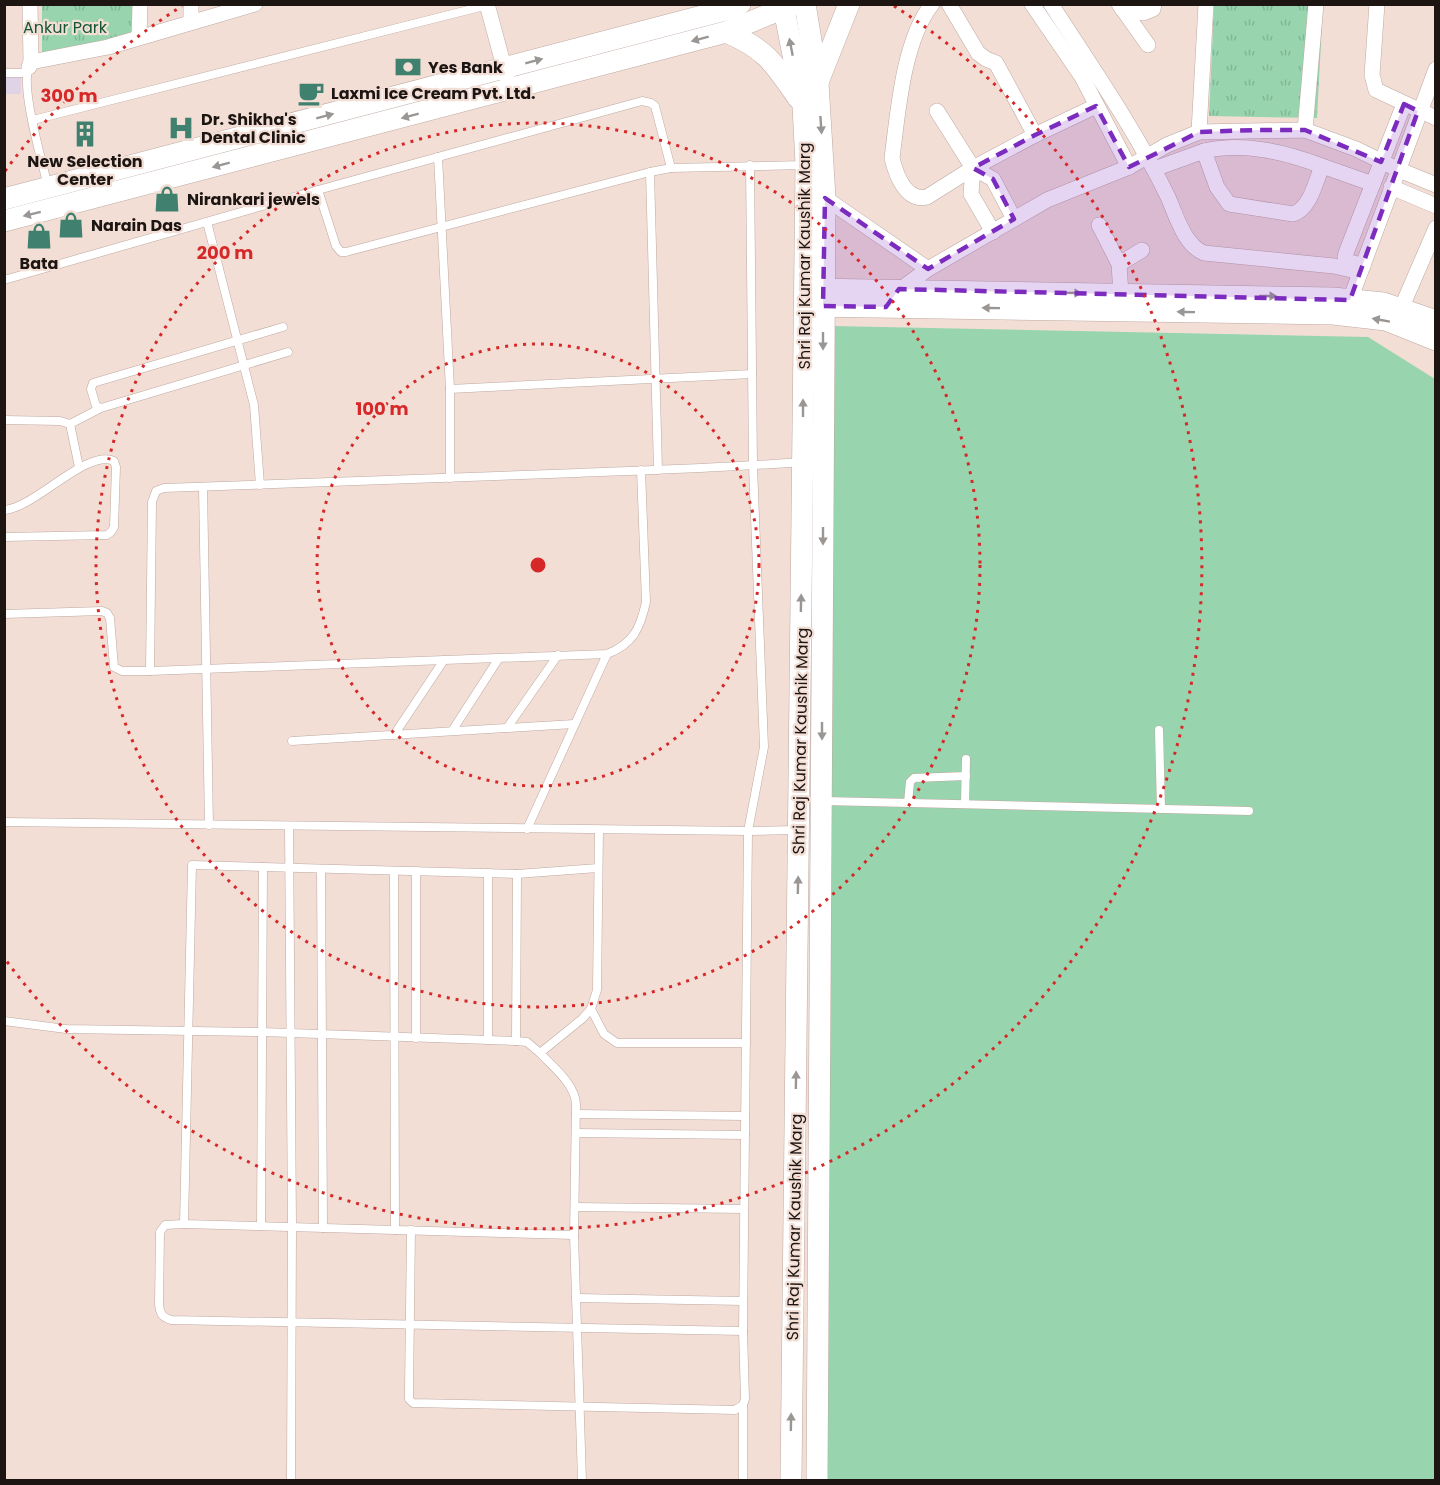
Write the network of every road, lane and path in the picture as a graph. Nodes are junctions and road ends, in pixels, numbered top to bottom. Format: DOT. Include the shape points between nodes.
graph roads {
  1 [pos="30,4"];
  2 [pos="140,4"];
  3 [pos="191,4"];
  4 [pos="740,4"];
  5 [pos="805,4"];
  6 [pos="849,4"];
  7 [pos="932,4"];
  8 [pos="949,4"];
  9 [pos="1032,4"];
  10 [pos="1051,4"];
  11 [pos="1154,4"];
  12 [pos="1206,4"];
  13 [pos="1316,4"];
  14 [pos="1377,4"];
  15 [pos="488,5"];
  16 [pos="246,6"];
  17 [pos="787,6"];
  18 [pos="1121,7"];
  19 [pos="191,22"];
  20 [pos="726,32"];
  21 [pos="139,37"];
  22 [pos="1148,45"];
  23 [pos="29,68"];
  24 [pos="504,69"];
  25 [pos="1436,69"];
  26 [pos="4,73"];
  27 [pos="818,82"];
  28 [pos="510,90"];
  29 [pos="1404,104"];
  30 [pos="803,106"];
  31 [pos="1096,106"];
  32 [pos="937,111"];
  33 [pos="1418,111"];
  34 [pos="1436,118"];
  35 [pos="33,120"];
  36 [pos="1305,130"];
  37 [pos="1198,132"];
  38 [pos="1035,135"];
  39 [pos="1204,151"];
  40 [pos="438,157"];
  41 [pos="1381,162"];
  42 [pos="1151,163"];
  43 [pos="750,165"];
  44 [pos="806,165"];
  45 [pos="1322,166"];
  46 [pos="1129,167"];
  47 [pos="671,168"];
  48 [pos="973,168"];
  49 [pos="1397,170"];
  50 [pos="650,172"];
  51 [pos="1372,184"];
  52 [pos="1436,185"];
  53 [pos="49,188"];
  54 [pos="1391,188"];
  55 [pos="318,190"];
  56 [pos="825,198"];
  57 [pos="4,199"];
  58 [pos="1436,206"];
  59 [pos="1014,219"];
  60 [pos="4,221"];
  61 [pos="207,222"];
  62 [pos="1100,225"];
  63 [pos="440,227"];
  64 [pos="1436,228"];
  65 [pos="993,232"];
  66 [pos="1142,250"];
  67 [pos="1119,264"];
  68 [pos="928,268"];
  69 [pos="1361,269"];
  70 [pos="4,280"];
  71 [pos="899,289"];
  72 [pos="1121,294"];
  73 [pos="814,298"];
  74 [pos="1350,300"];
  75 [pos="886,307"];
  76 [pos="1401,309"];
  77 [pos="1436,321"];
  78 [pos="283,327"];
  79 [pos="237,340"];
  80 [pos="1436,340"];
  81 [pos="288,352"];
  82 [pos="243,365"];
  83 [pos="752,374"];
  84 [pos="656,378"];
  85 [pos="450,389"];
  86 [pos="99,409"];
  87 [pos="4,420"];
  88 [pos="70,424"];
  89 [pos="803,462"];
  90 [pos="753,466"];
  91 [pos="79,467"];
  92 [pos="641,470"];
  93 [pos="658,470"];
  94 [pos="450,478"];
  95 [pos="260,485"];
  96 [pos="203,487"];
  97 [pos="4,510"];
  98 [pos="4,537"];
  99 [pos="4,614"];
  100 [pos="607,654"];
  101 [pos="558,656"];
  102 [pos="499,658"];
  103 [pos="444,660"];
  104 [pos="205,669"];
  105 [pos="150,671"];
  106 [pos="574,724"];
  107 [pos="507,728"];
  108 [pos="1159,730"];
  109 [pos="452,731"];
  110 [pos="394,735"];
  111 [pos="292,741"];
  112 [pos="966,759"];
  113 [pos="966,776"];
  114 [pos="822,801"];
  115 [pos="908,803"];
  116 [pos="965,804"];
  117 [pos="1161,809"];
  118 [pos="1249,811"];
  119 [pos="4,822"];
  120 [pos="209,825"];
  121 [pos="289,826"];
  122 [pos="527,829"];
  123 [pos="599,830"];
  124 [pos="799,830"];
  125 [pos="748,831"];
  126 [pos="822,831"];
  127 [pos="263,867"];
  128 [pos="289,868"];
  129 [pos="598,868"];
  130 [pos="321,869"];
  131 [pos="394,871"];
  132 [pos="416,871"];
  133 [pos="488,873"];
  134 [pos="517,874"];
  135 [pos="591,1009"];
  136 [pos="4,1021"];
  137 [pos="188,1032"];
  138 [pos="262,1032"];
  139 [pos="290,1033"];
  140 [pos="322,1035"];
  141 [pos="395,1037"];
  142 [pos="416,1038"];
  143 [pos="488,1040"];
  144 [pos="516,1041"];
  145 [pos="746,1043"];
  146 [pos="540,1053"];
  147 [pos="576,1114"];
  148 [pos="745,1116"];
  149 [pos="576,1133"];
  150 [pos="745,1135"];
  151 [pos="575,1207"];
  152 [pos="744,1209"];
  153 [pos="184,1224"];
  154 [pos="261,1226"];
  155 [pos="292,1227"];
  156 [pos="323,1228"];
  157 [pos="396,1230"];
  158 [pos="411,1230"];
  159 [pos="574,1235"];
  160 [pos="576,1298"];
  161 [pos="743,1301"];
  162 [pos="290,1322"];
  163 [pos="409,1324"];
  164 [pos="577,1327"];
  165 [pos="743,1330"];
  166 [pos="792,1344"];
  167 [pos="819,1345"];
  168 [pos="743,1405"];
  169 [pos="580,1407"];
  170 [pos="291,1480"];
  171 [pos="582,1480"];
  172 [pos="743,1480"];
  173 [pos="791,1480"];
  174 [pos="817,1480"];
  1 -- 23 [label="street"];
  2 -- 21 [label="street"];
  3 -- 19 [label="street"];
  24 -- 4 [label="street, one-way"];
  5 -- 27 [label="street, Shri Raj Kumar Kaushik Marg"];
  6 -- 27 [label="street"];
  7 -- 48 [label="street" via="914,33 907,59 892,158 895,172 913,196 920,198"];
  8 -- 38 [label="street" via="978,53 996,63"];
  9 -- 31 [label="street" via="1082,78"];
  10 -- 42 [label="street"];
  11 -- 18 [label="street" via="1150,12 1143,13"];
  12 -- 37 [label="street"];
  13 -- 36 [label="street"];
  14 -- 29 [label="street" via="1373,84 1376,90"];
  15 -- 24 [label="street"];
  15 -- 35 [label="lane"];
  16 -- 19 [label="street"];
  17 -- 20 [label="street"];
  30 -- 17 [label="street, Shri Raj Kumar Kaushik Marg, one-way"];
  18 -- 22 [label="street"];
  19 -- 21 [label="street"];
  20 -- 28 [label="street, one-way"];
  20 -- 30 [label="street" via="759,49"];
  21 -- 23 [label="street"];
  23 -- 26 [label="lane"];
  23 -- 35 [label="lane"];
  24 -- 28 [label="street"];
  53 -- 24 [label="street, one-way"];
  25 -- 33 [label="street"];
  27 -- 56 [label="street, Shri Raj Kumar Kaushik Marg, one-way"];
  28 -- 60 [label="street, one-way"];
  29 -- 33 [label="street"];
  29 -- 41 [label="street"];
  30 -- 44 [label="street, Shri Raj Kumar Kaushik Marg"];
  31 -- 38 [label="street"];
  31 -- 46 [label="street"];
  32 -- 48 [label="street"];
  33 -- 34 [label="street"];
  33 -- 49 [label="street"];
  35 -- 53 [label="lane"];
  36 -- 37 [label="street"];
  36 -- 41 [label="street"];
  37 -- 42 [label="street" via="1167,145"];
  38 -- 48 [label="street"];
  39 -- 42 [label="street"];
  39 -- 45 [label="street" via="1248,147"];
  39 -- 45 [label="street" via="1216,187 1229,204 1293,214 1305,206"];
  40 -- 47 [label="lane" via="646,101 655,106"];
  40 -- 55 [label="lane"];
  40 -- 63 [label="lane"];
  41 -- 49 [label="street"];
  41 -- 51 [label="street"];
  42 -- 46 [label="street"];
  42 -- 69 [label="street" via="1188,238 1198,250"];
  43 -- 44 [label="lane"];
  43 -- 47 [label="lane"];
  43 -- 83 [label="lane"];
  44 -- 73 [label="street, Shri Raj Kumar Kaushik Marg"];
  45 -- 51 [label="street"];
  46 -- 59 [label="street" via="1047,200"];
  47 -- 50 [label="lane"];
  48 -- 59 [label="street" via="993,179"];
  48 -- 65 [label="street" via="971,194"];
  49 -- 52 [label="street"];
  49 -- 54 [label="street"];
  50 -- 63 [label="lane"];
  50 -- 84 [label="lane"];
  51 -- 69 [label="street" via="1345,257"];
  53 -- 57 [label="street"];
  54 -- 58 [label="street"];
  54 -- 69 [label="street"];
  55 -- 61 [label="lane"];
  55 -- 63 [label="lane" via="341,252"];
  56 -- 68 [label="street"];
  56 -- 73 [label="street, Shri Raj Kumar Kaushik Marg"];
  59 -- 65 [label="street"];
  61 -- 70 [label="lane"];
  61 -- 79 [label="lane"];
  62 -- 67 [label="street"];
  63 -- 85 [label="lane"];
  64 -- 76 [label="street"];
  65 -- 68 [label="street"];
  66 -- 67 [label="street"];
  67 -- 72 [label="street"];
  68 -- 71 [label="street"];
  69 -- 74 [label="street"];
  71 -- 72 [label="street, one-way"];
  71 -- 73 [label="street"];
  71 -- 75 [label="street"];
  72 -- 74 [label="street, one-way"];
  73 -- 75 [label="street"];
  89 -- 73 [label="street, Shri Raj Kumar Kaushik Marg, one-way"];
  73 -- 114 [label="street, Shri Raj Kumar Kaushik Marg, one-way"];
  74 -- 76 [label="street"];
  80 -- 75 [label="street, one-way" via="1386,320 1333,314"];
  76 -- 77 [label="street"];
  78 -- 79 [label="lane"];
  79 -- 82 [label="lane"];
  79 -- 86 [label="lane" via="93,383 91,389"];
  81 -- 82 [label="lane"];
  82 -- 86 [label="lane"];
  82 -- 95 [label="lane" via="254,405"];
  83 -- 84 [label="lane"];
  83 -- 90 [label="lane"];
  84 -- 85 [label="lane"];
  84 -- 93 [label="lane"];
  85 -- 94 [label="lane"];
  86 -- 88 [label="lane"];
  87 -- 88 [label="lane" via="60,420"];
  88 -- 91 [label="lane"];
  89 -- 90 [label="lane"];
  124 -- 89 [label="street, Shri Raj Kumar Kaushik Marg, one-way"];
  90 -- 93 [label="lane"];
  90 -- 125 [label="lane" via="764,747"];
  91 -- 97 [label="lane" via="20,506"];
  91 -- 98 [label="lane" via="104,459 114,461 111,532 102,536"];
  92 -- 93 [label="lane"];
  92 -- 94 [label="lane"];
  92 -- 100 [label="lane" via="646,602 635,634 622,648"];
  94 -- 95 [label="lane"];
  95 -- 96 [label="lane"];
  96 -- 104 [label="lane"];
  96 -- 105 [label="lane" via="164,488 153,496"];
  99 -- 105 [label="lane" via="102,611 110,618 114,668"];
  100 -- 101 [label="lane"];
  100 -- 106 [label="lane"];
  101 -- 102 [label="lane"];
  101 -- 107 [label="lane"];
  102 -- 103 [label="lane"];
  102 -- 109 [label="lane"];
  103 -- 104 [label="lane"];
  103 -- 110 [label="lane"];
  104 -- 105 [label="lane"];
  104 -- 120 [label="lane"];
  106 -- 107 [label="lane"];
  106 -- 122 [label="lane"];
  107 -- 109 [label="lane"];
  108 -- 117 [label="lane"];
  109 -- 110 [label="lane"];
  110 -- 111 [label="lane"];
  112 -- 113 [label="lane"];
  113 -- 115 [label="lane" via="914,778"];
  113 -- 116 [label="lane"];
  114 -- 115 [label="lane"];
  114 -- 126 [label="street, Shri Raj Kumar Kaushik Marg"];
  115 -- 116 [label="lane"];
  116 -- 117 [label="lane"];
  117 -- 118 [label="lane"];
  119 -- 120 [label="lane"];
  120 -- 121 [label="lane"];
  121 -- 122 [label="lane"];
  121 -- 128 [label="lane"];
  122 -- 123 [label="lane"];
  123 -- 125 [label="lane"];
  123 -- 129 [label="lane"];
  124 -- 125 [label="lane"];
  124 -- 126 [label="street"];
  166 -- 124 [label="street, Shri Raj Kumar Kaushik Marg, one-way"];
  125 -- 145 [label="lane"];
  126 -- 167 [label="street, Shri Raj Kumar Kaushik Marg"];
  127 -- 128 [label="lane"];
  127 -- 137 [label="lane" via="192,865"];
  127 -- 138 [label="lane"];
  128 -- 130 [label="lane"];
  128 -- 139 [label="lane"];
  129 -- 134 [label="lane"];
  129 -- 135 [label="lane" via="597,990"];
  130 -- 131 [label="lane"];
  130 -- 140 [label="lane"];
  131 -- 132 [label="lane"];
  131 -- 141 [label="lane"];
  132 -- 133 [label="lane"];
  132 -- 142 [label="lane"];
  133 -- 134 [label="lane"];
  133 -- 143 [label="lane"];
  134 -- 144 [label="lane"];
  135 -- 145 [label="lane" via="604,1034 617,1042"];
  135 -- 146 [label="lane"];
  136 -- 137 [label="lane" via="66,1029"];
  137 -- 138 [label="lane"];
  137 -- 153 [label="lane"];
  138 -- 139 [label="lane"];
  138 -- 154 [label="lane"];
  139 -- 140 [label="lane"];
  139 -- 155 [label="lane"];
  140 -- 141 [label="lane"];
  140 -- 156 [label="lane"];
  141 -- 142 [label="lane"];
  141 -- 157 [label="lane"];
  142 -- 143 [label="lane"];
  143 -- 144 [label="lane"];
  144 -- 146 [label="lane" via="527,1042"];
  145 -- 148 [label="lane"];
  146 -- 147 [label="lane" via="573,1092"];
  147 -- 148 [label="lane"];
  147 -- 149 [label="lane"];
  148 -- 150 [label="lane"];
  149 -- 150 [label="lane"];
  149 -- 151 [label="lane"];
  150 -- 152 [label="lane"];
  151 -- 152 [label="lane"];
  151 -- 159 [label="lane"];
  152 -- 161 [label="lane"];
  153 -- 154 [label="lane"];
  153 -- 162 [label="lane" via="165,1225 160,1232 159,1305 165,1318"];
  154 -- 155 [label="lane"];
  155 -- 156 [label="lane"];
  155 -- 162 [label="lane"];
  156 -- 157 [label="lane"];
  157 -- 158 [label="lane"];
  158 -- 159 [label="lane"];
  158 -- 163 [label="lane"];
  159 -- 160 [label="lane"];
  160 -- 161 [label="lane"];
  160 -- 164 [label="lane"];
  161 -- 165 [label="lane"];
  162 -- 163 [label="lane"];
  162 -- 170 [label="lane"];
  163 -- 164 [label="lane"];
  163 -- 169 [label="lane" via="409,1399 413,1403"];
  164 -- 165 [label="lane"];
  164 -- 169 [label="lane"];
  165 -- 168 [label="lane"];
  166 -- 167 [label="street"];
  173 -- 166 [label="street, Shri Raj Kumar Kaushik Marg, one-way"];
  167 -- 174 [label="street, Shri Raj Kumar Kaushik Marg"];
  168 -- 169 [label="lane" via="735,1410"];
  168 -- 172 [label="lane"];
  169 -- 171 [label="lane"];
}
